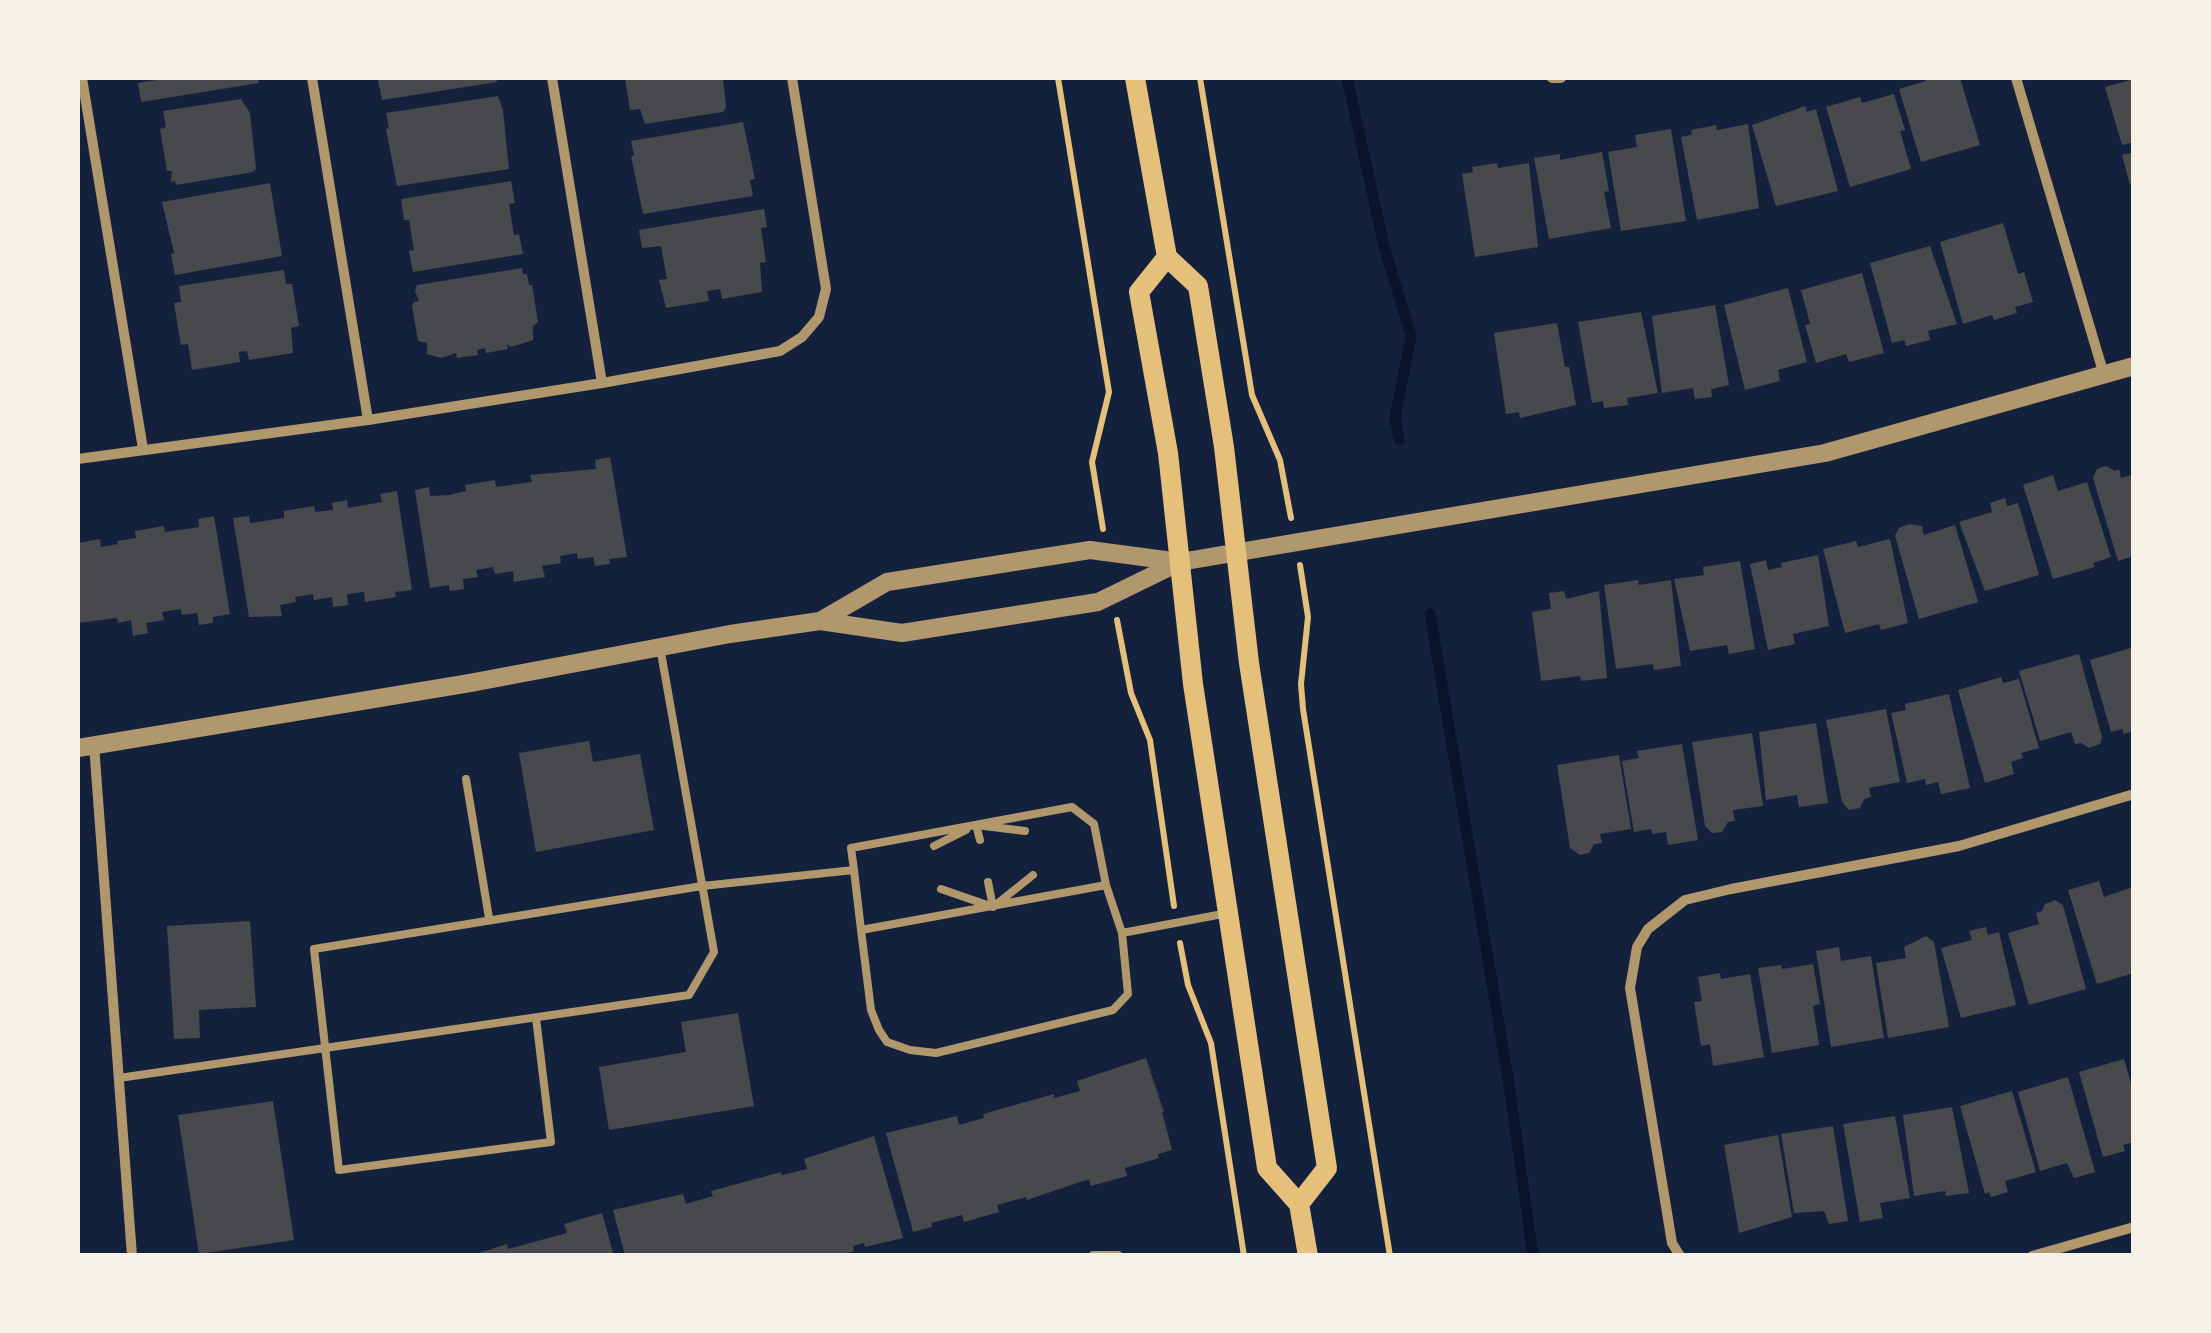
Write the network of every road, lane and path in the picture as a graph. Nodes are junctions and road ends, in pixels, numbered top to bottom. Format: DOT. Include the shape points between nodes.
graph roads {
  1 [pos="82,78"];
  2 [pos="312,78"];
  3 [pos="552,78"];
  4 [pos="792,78"];
  5 [pos="1058,78"];
  6 [pos="1135,78"];
  7 [pos="1200,78"];
  8 [pos="1552,78"];
  9 [pos="1561,78"];
  10 [pos="2016,78"];
  11 [pos="1168,257"];
  12 [pos="2134,366"];
  13 [pos="2104,375"];
  14 [pos="602,384"];
  15 [pos="368,420"];
  16 [pos="142,448"];
  17 [pos="78,459"];
  18 [pos="1288,499"];
  19 [pos="1099,506"];
  20 [pos="1236,553"];
  21 [pos="1180,562"];
  22 [pos="1303,585"];
  23 [pos="820,621"];
  24 [pos="1120,637"];
  25 [pos="660,646"];
  26 [pos="86,747"];
  27 [pos="466,779"];
  28 [pos="2134,794"];
  29 [pos="976,825"];
  30 [pos="1025,831"];
  31 [pos="980,840"];
  32 [pos="934,846"];
  33 [pos="854,870"];
  34 [pos="1033,875"];
  35 [pos="988,882"];
  36 [pos="1106,885"];
  37 [pos="702,886"];
  38 [pos="940,889"];
  39 [pos="993,907"];
  40 [pos="1228,913"];
  41 [pos="488,918"];
  42 [pos="1177,923"];
  43 [pos="861,930"];
  44 [pos="1122,933"];
  45 [pos="536,1018"];
  46 [pos="324,1050"];
  47 [pos="119,1078"];
  48 [pos="1299,1204"];
  49 [pos="2134,1227"];
  50 [pos="132,1256"];
  51 [pos="1094,1256"];
  52 [pos="1118,1256"];
  53 [pos="1244,1256"];
  54 [pos="1308,1256"];
  55 [pos="1390,1256"];
  56 [pos="1680,1256"];
  57 [pos="2032,1256"];
  1 -- 16 [label="street"];
  2 -- 15 [label="street"];
  3 -- 14 [label="street"];
  4 -- 14 [label="street" via="826,290 818,316 780,351"];
  5 -- 19 [label="path" via="1108,392 1092,462"];
  6 -- 11 [label="main road"];
  7 -- 18 [label="path" via="1252,395 1280,460"];
  8 -- 9 [label="street"];
  10 -- 13 [label="street"];
  11 -- 20 [label="main road" via="1198,286"];
  11 -- 21 [label="main road" via="1139,292"];
  12 -- 13 [label="street"];
  13 -- 20 [label="street" via="1824,453"];
  14 -- 15 [label="street"];
  15 -- 16 [label="street"];
  16 -- 17 [label="street"];
  20 -- 21 [label="street"];
  20 -- 48 [label="main road" via="1327,1168"];
  21 -- 23 [label="street" via="1098,602 902,633"];
  21 -- 23 [label="street" via="1090,550 887,582"];
  21 -- 40 [label="main road"];
  22 -- 55 [label="path" via="1303,708"];
  23 -- 25 [label="street"];
  24 -- 42 [label="path" via="1131,694 1150,740"];
  25 -- 26 [label="street"];
  25 -- 37 [label="lane"];
  26 -- 47 [label="street"];
  27 -- 41 [label="lane"];
  28 -- 56 [label="street" via="1959,846 1685,900 1648,929 1630,988 1672,1243"];
  29 -- 30 [label="lane"];
  29 -- 31 [label="lane"];
  29 -- 32 [label="lane"];
  29 -- 33 [label="lane" via="851,848"];
  29 -- 36 [label="lane" via="1072,807 1094,824"];
  33 -- 37 [label="lane"];
  33 -- 43 [label="lane"];
  34 -- 39 [label="lane"];
  35 -- 39 [label="lane"];
  36 -- 39 [label="lane"];
  36 -- 44 [label="lane"];
  37 -- 41 [label="lane"];
  37 -- 45 [label="lane" via="714,952 689,994"];
  38 -- 39 [label="lane"];
  39 -- 43 [label="lane"];
  40 -- 42 [label="lane"];
  40 -- 48 [label="main road" via="1267,1168"];
  41 -- 46 [label="lane" via="314,949"];
  42 -- 44 [label="lane"];
  42 -- 53 [label="path" via="1188,985 1213,1051"];
  43 -- 44 [label="lane" via="879,1030 887,1042 936,1053 1113,1010 1128,994"];
  45 -- 46 [label="lane"];
  45 -- 46 [label="lane" via="551,1142 339,1170"];
  46 -- 47 [label="lane"];
  47 -- 50 [label="street"];
  48 -- 54 [label="main road"];
  49 -- 57 [label="street"];
  51 -- 52 [label="street"];
}
